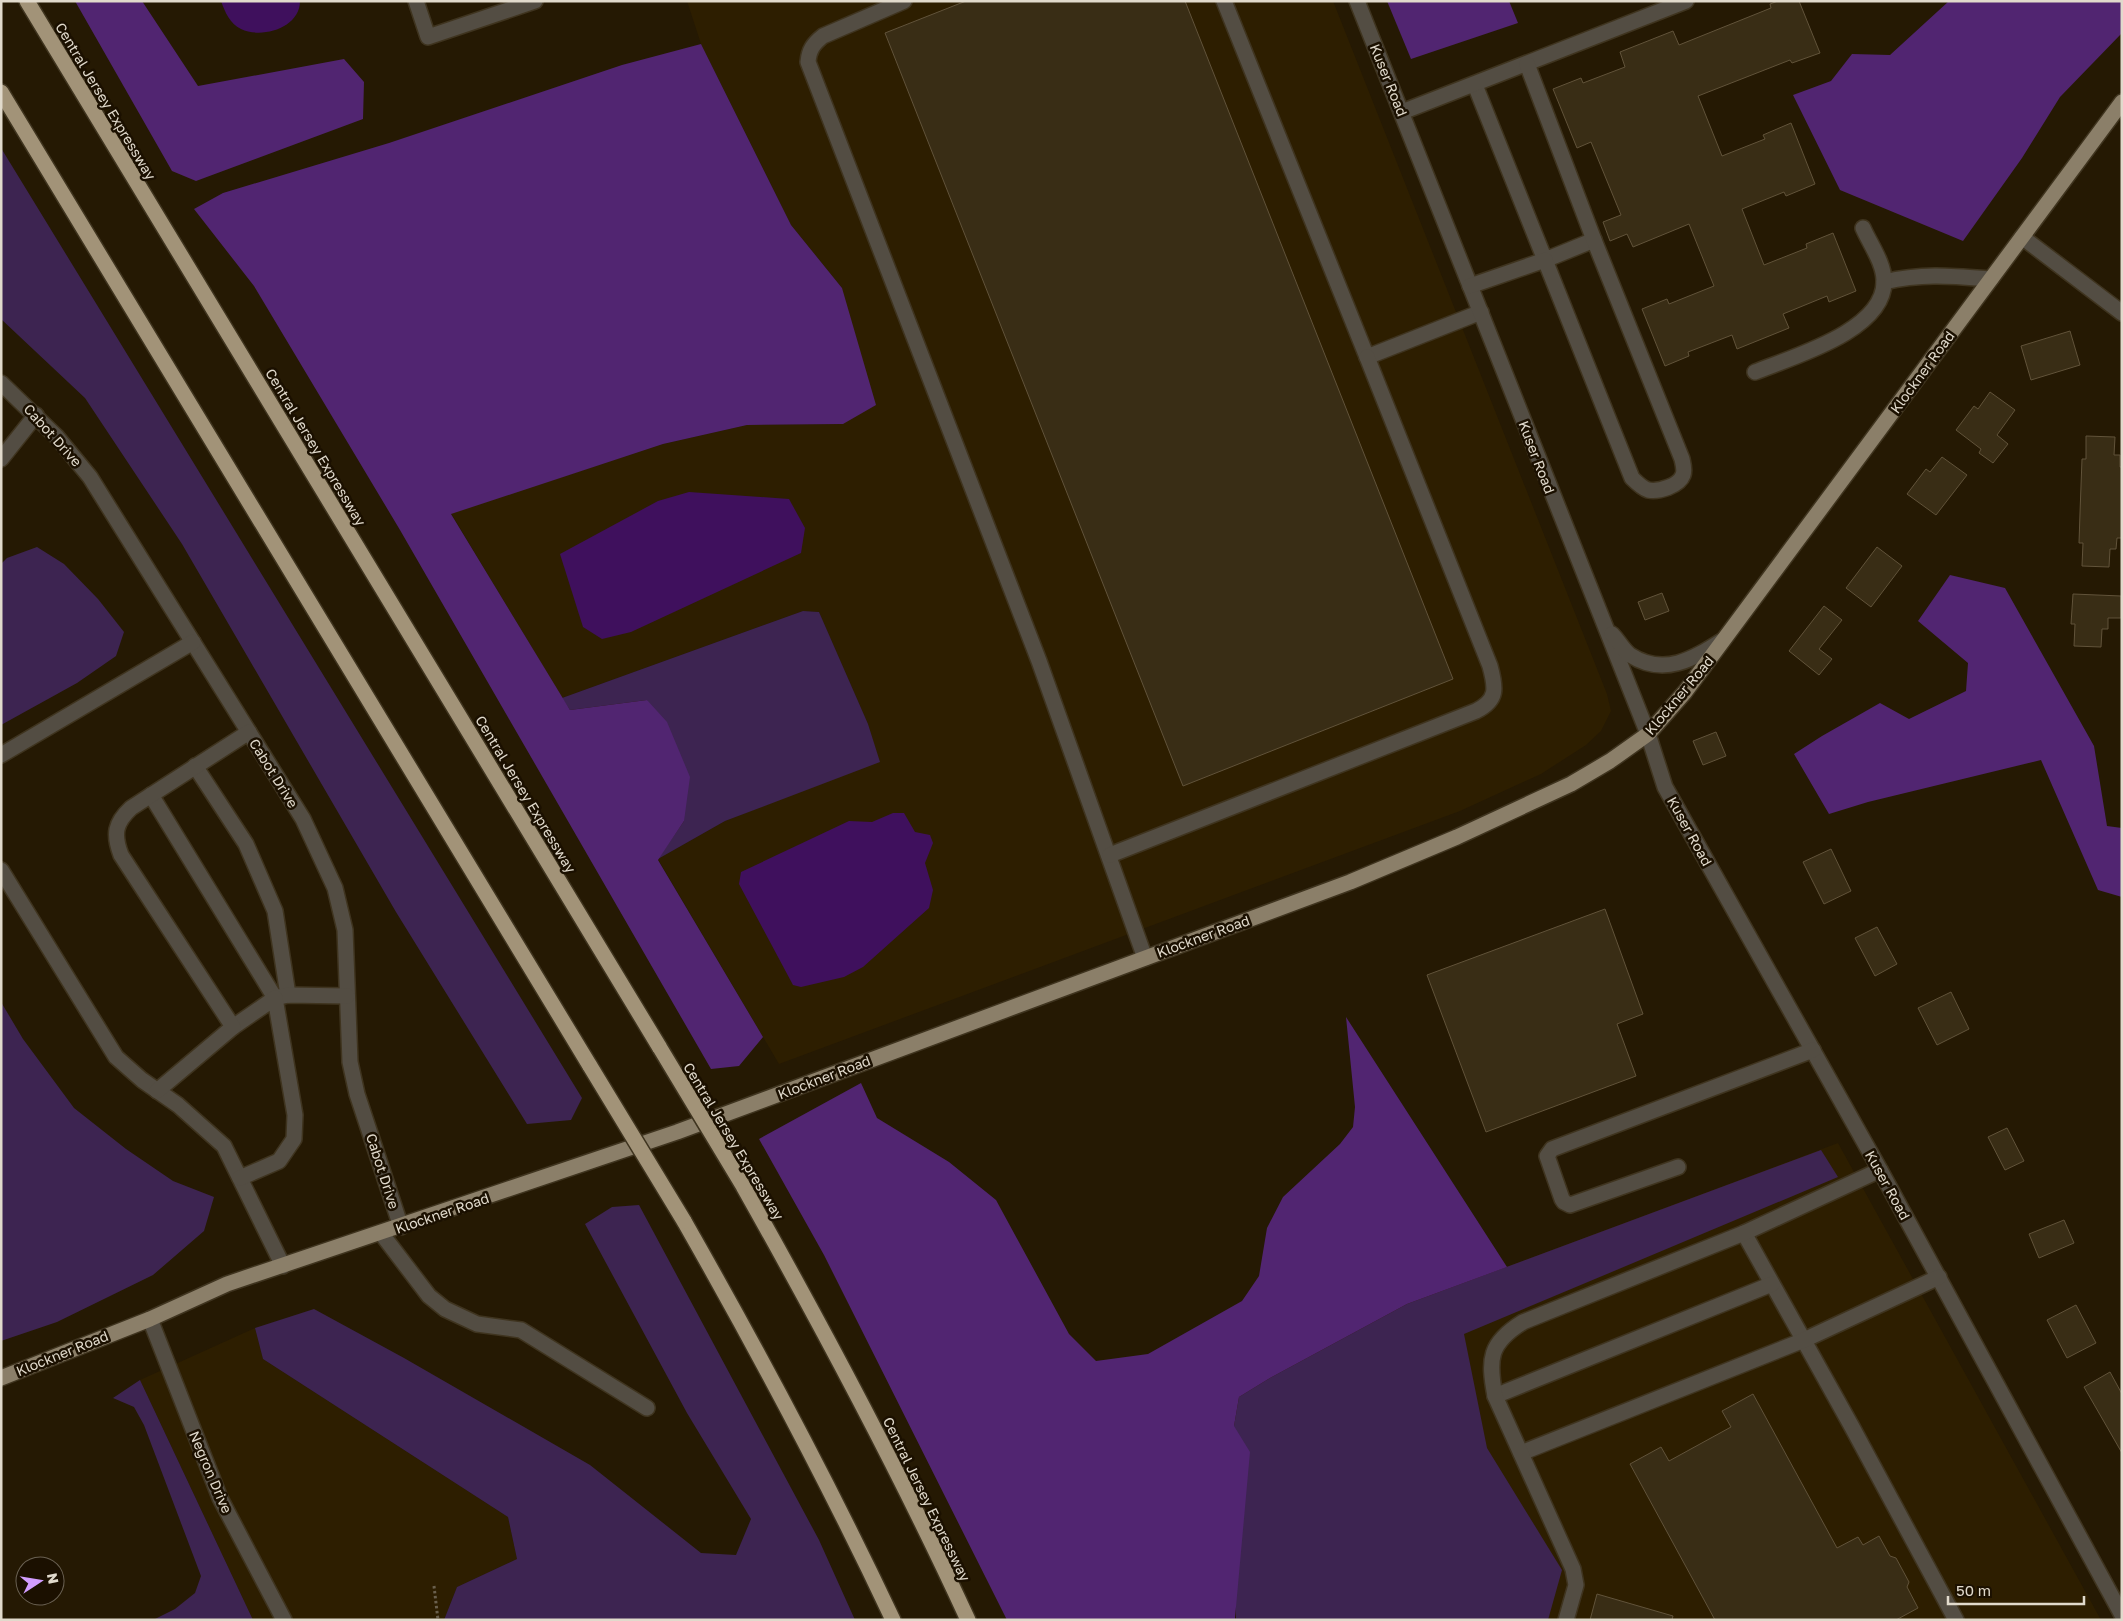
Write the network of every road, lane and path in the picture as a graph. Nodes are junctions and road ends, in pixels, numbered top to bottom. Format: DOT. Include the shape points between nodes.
graph roads {
  1 [pos="27,1"];
  2 [pos="416,1"];
  3 [pos="535,1"];
  4 [pos="904,1"];
  5 [pos="1224,1"];
  6 [pos="1357,1"];
  7 [pos="1686,1"];
  8 [pos="1527,64"];
  9 [pos="1475,85"];
  10 [pos="1,92"];
  11 [pos="2122,102"];
  12 [pos="1402,112"];
  13 [pos="1863,228"];
  14 [pos="2022,237"];
  15 [pos="1594,240"];
  16 [pos="1545,260"];
  17 [pos="1990,279"];
  18 [pos="1884,282"];
  19 [pos="1470,286"];
  20 [pos="1481,312"];
  21 [pos="2122,313"];
  22 [pos="1367,357"];
  23 [pos="1755,372"];
  24 [pos="1,383"];
  25 [pos="36,415"];
  26 [pos="1,459"];
  27 [pos="1601,619"];
  28 [pos="1724,639"];
  29 [pos="193,642"];
  30 [pos="249,732"];
  31 [pos="1648,734"];
  32 [pos="1,755"];
  33 [pos="195,766"];
  34 [pos="151,795"];
  35 [pos="1110,856"];
  36 [pos="1,870"];
  37 [pos="1145,958"];
  38 [pos="347,996"];
  39 [pos="282,997"];
  40 [pos="233,1027"];
  41 [pos="1813,1050"];
  42 [pos="157,1090"];
  43 [pos="1678,1166"];
  44 [pos="1880,1170"];
  45 [pos="240,1178"];
  46 [pos="401,1227"];
  47 [pos="381,1233"];
  48 [pos="1744,1233"];
  49 [pos="283,1266"];
  50 [pos="1938,1277"];
  51 [pos="1772,1284"];
  52 [pos="150,1319"];
  53 [pos="1804,1340"];
  54 [pos="1,1378"];
  55 [pos="1495,1396"];
  56 [pos="647,1408"];
  57 [pos="1521,1453"];
  58 [pos="434,1586"];
  59 [pos="2122,1615"];
  60 [pos="284,1620"];
  61 [pos="438,1620"];
  62 [pos="893,1620"];
  63 [pos="968,1620"];
  64 [pos="1566,1620"];
  65 [pos="1956,1620"];
  1 -- 63 [label="highway, Central Jersey Expressway, bridge" via="743,1186 884,1447"];
  2 -- 3 [label="street" via="428,37"];
  4 -- 35 [label="street" via="823,36 814,43 808,62 1039,661"];
  5 -- 22 [label="street"];
  6 -- 12 [label="street, Kuser Road"];
  7 -- 8 [label="street"];
  8 -- 9 [label="street"];
  8 -- 15 [label="street"];
  9 -- 12 [label="street"];
  9 -- 16 [label="street"];
  10 -- 62 [label="highway, bridge" via="684,1221 824,1479"];
  11 -- 14 [label="main road, Klockner Road"];
  12 -- 19 [label="street, Kuser Road"];
  13 -- 18 [label="street" via="1882,269"];
  14 -- 17 [label="main road, Klockner Road"];
  14 -- 21 [label="street"];
  15 -- 16 [label="street"];
  15 -- 16 [label="street" via="1682,459 1683,475 1678,482 1666,488 1648,490 1632,478"];
  16 -- 19 [label="street"];
  17 -- 18 [label="street" via="1937,274"];
  17 -- 28 [label="main road, Klockner Road"];
  18 -- 23 [label="street" via="1880,298 1867,316 1836,340"];
  19 -- 20 [label="street, Kuser Road"];
  20 -- 22 [label="street"];
  20 -- 27 [label="street, Kuser Road"];
  22 -- 35 [label="street" via="1490,666 1495,683 1493,695 1486,706 1476,711"];
  24 -- 25 [label="street, Cabot Drive"];
  25 -- 26 [label="street"];
  25 -- 29 [label="street, Cabot Drive" via="90,477"];
  27 -- 28 [label="street" via="1628,654 1652,665 1667,666 1698,656"];
  27 -- 31 [label="street, Kuser Road"];
  28 -- 31 [label="main road, Klockner Road" via="1685,692"];
  29 -- 30 [label="street, Cabot Drive"];
  29 -- 32 [label="street"];
  30 -- 33 [label="street"];
  30 -- 38 [label="street, Cabot Drive" via="303,819 335,888 345,930"];
  31 -- 37 [label="main road, Klockner Road" via="1571,784 1457,838 1350,882"];
  31 -- 41 [label="street, Kuser Road" via="1665,787"];
  33 -- 34 [label="street"];
  33 -- 39 [label="street" via="246,844 276,911"];
  34 -- 39 [label="street"];
  34 -- 40 [label="street" via="121,817 116,843"];
  35 -- 37 [label="street"];
  36 -- 42 [label="street" via="116,1057"];
  37 -- 46 [label="main road, Klockner Road" via="677,1132"];
  38 -- 39 [label="street"];
  38 -- 46 [label="street, Cabot Drive" via="350,1062 357,1094"];
  39 -- 40 [label="street"];
  39 -- 45 [label="street" via="295,1115 294,1139 279,1161"];
  40 -- 42 [label="street"];
  41 -- 43 [label="street" via="1552,1149 1546,1156 1562,1199 1570,1205"];
  41 -- 44 [label="street, Kuser Road"];
  42 -- 45 [label="street" via="224,1146"];
  44 -- 48 [label="street"];
  44 -- 50 [label="street, Kuser Road"];
  45 -- 49 [label="street"];
  46 -- 47 [label="main road, Klockner Road"];
  47 -- 49 [label="main road, Klockner Road"];
  47 -- 56 [label="street" via="429,1296 445,1309 477,1324 521,1330"];
  48 -- 51 [label="street"];
  48 -- 55 [label="street" via="1523,1322 1507,1332 1496,1347 1490,1369"];
  49 -- 52 [label="main road, Klockner Road" via="227,1284"];
  50 -- 53 [label="street"];
  50 -- 59 [label="street, Kuser Road"];
  51 -- 53 [label="street"];
  51 -- 55 [label="street"];
  52 -- 54 [label="main road, Klockner Road"];
  52 -- 60 [label="street, Negron Drive" via="220,1498"];
  53 -- 57 [label="street"];
  53 -- 65 [label="street"];
  55 -- 57 [label="street"];
  57 -- 64 [label="street" via="1573,1569 1576,1585"];
  58 -- 61 [label="path"];
}
